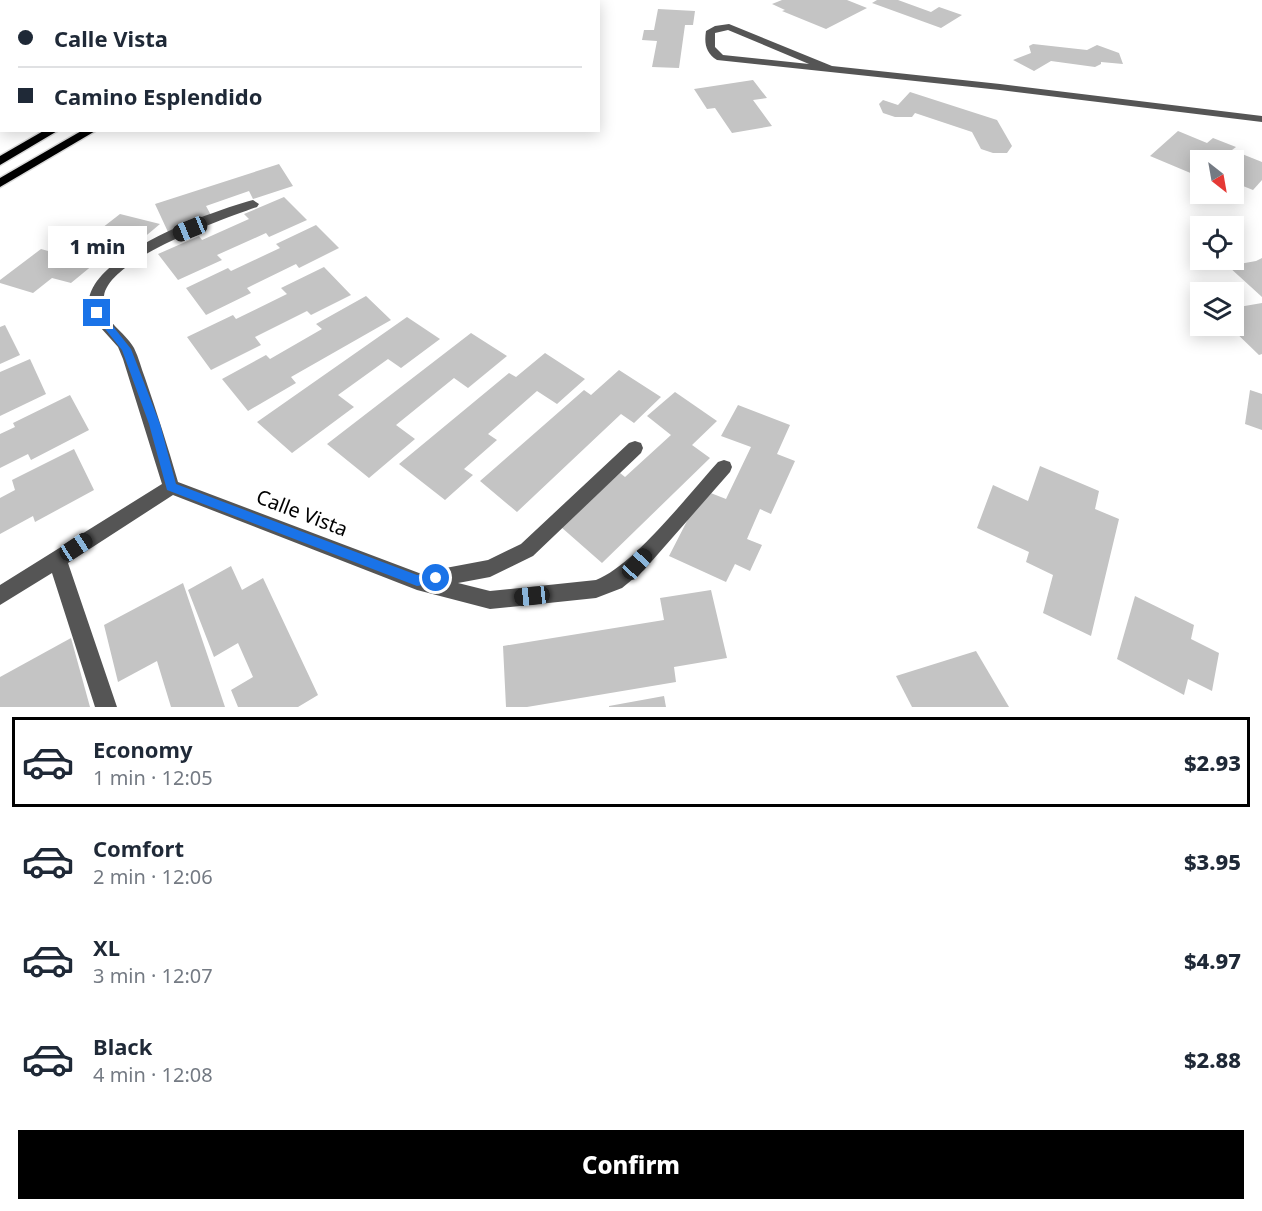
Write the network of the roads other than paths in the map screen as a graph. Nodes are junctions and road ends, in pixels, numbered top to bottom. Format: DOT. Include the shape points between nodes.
graph roads {
  1 [pos="834,71"];
  2 [pos="1262,118"];
  3 [pos="51,132"];
  4 [pos="89,132"];
  5 [pos="0,161"];
  6 [pos="0,183"];
  7 [pos="254,204"];
  8 [pos="635,448"];
  9 [pos="724,467"];
  10 [pos="171,487"];
  11 [pos="57,560"];
  12 [pos="417,581"];
  13 [pos="0,596"];
  14 [pos="106,707"];
  1 -- 1 [label="street" via="721,58 714,55 708,43 711,31 729,27"];
  1 -- 2 [label="street"];
  3 -- 5 [label="main road"];
  4 -- 6 [label="main road"];
  7 -- 10 [label="street" via="169,237 128,259 99,284 97,313 126,349 155,424"];
  8 -- 12 [label="street" via="527,550 475,572"];
  9 -- 12 [label="street, Calle Vista" via="637,564 615,582 596,590 490,600"];
  10 -- 11 [label="street"];
  10 -- 12 [label="street, Calle Vista"];
  11 -- 13 [label="street"];
  11 -- 14 [label="street"];
}
